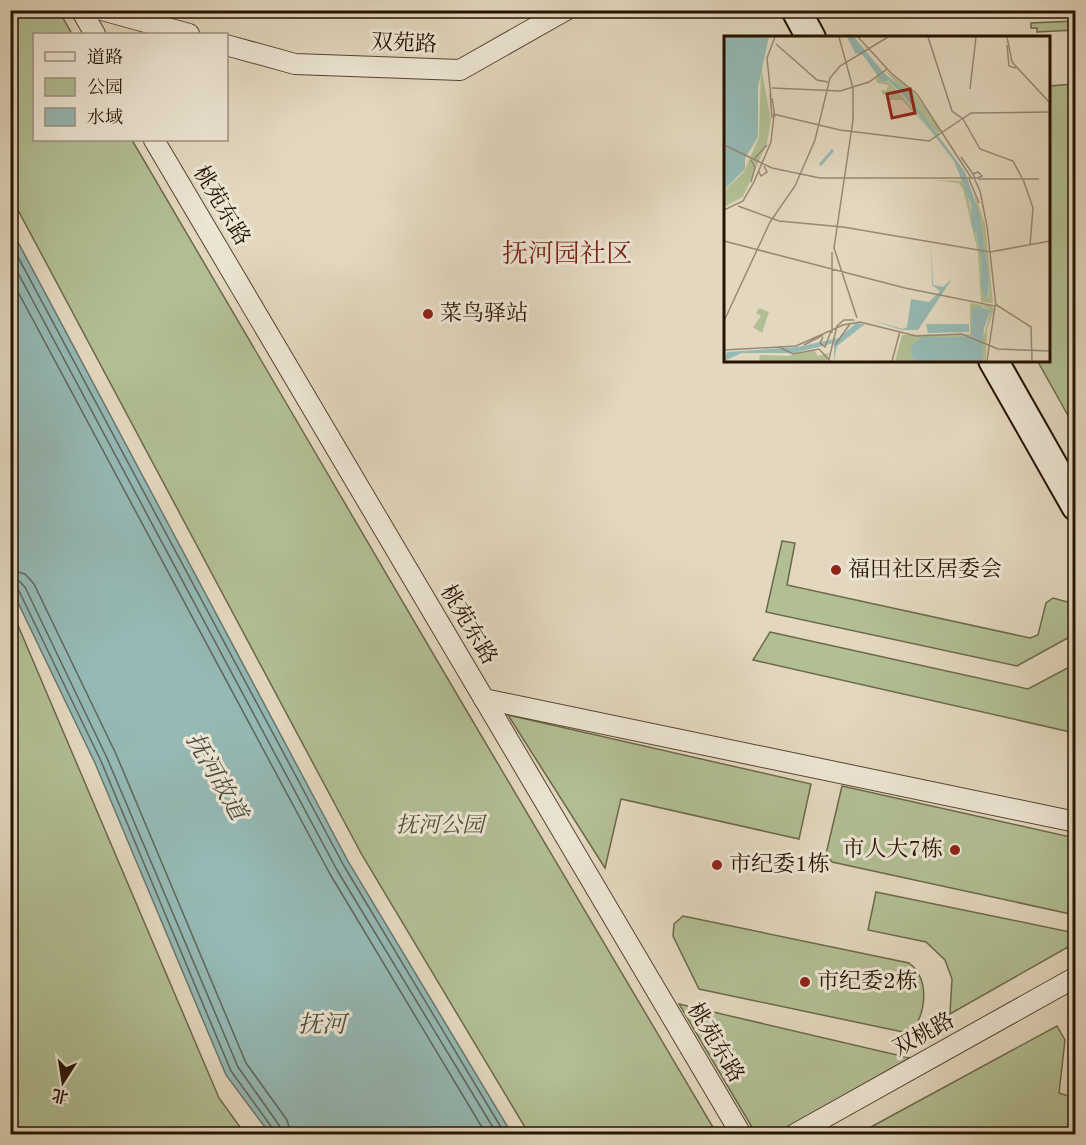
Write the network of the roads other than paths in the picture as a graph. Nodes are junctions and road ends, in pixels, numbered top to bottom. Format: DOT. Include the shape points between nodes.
graph roads {
  1 [pos="81,10"];
  2 [pos="102,10"];
  3 [pos="566,10"];
  4 [pos="796,10"];
  5 [pos="94,33"];
  6 [pos="185,33"];
  7 [pos="810,36"];
  8 [pos="228,46"];
  9 [pos="155,141"];
  10 [pos="994,362"];
  11 [pos="1076,506"];
  12 [pos="484,699"];
  13 [pos="1076,822"];
  14 [pos="1076,977"];
  15 [pos="741,1134"];
  16 [pos="795,1134"];
  1 -- 5 [label="street"];
  2 -- 6 [label="street"];
  3 -- 8 [label="street, 双苑路" via="460,70 295,64"];
  4 -- 7 [label="street"];
  9 -- 12 [label="street, 桃苑东路"];
  10 -- 11 [label="street"];
  12 -- 13 [label="street"];
  12 -- 15 [label="street, 桃苑东路"];
  14 -- 16 [label="street, 双桃路"];
}
